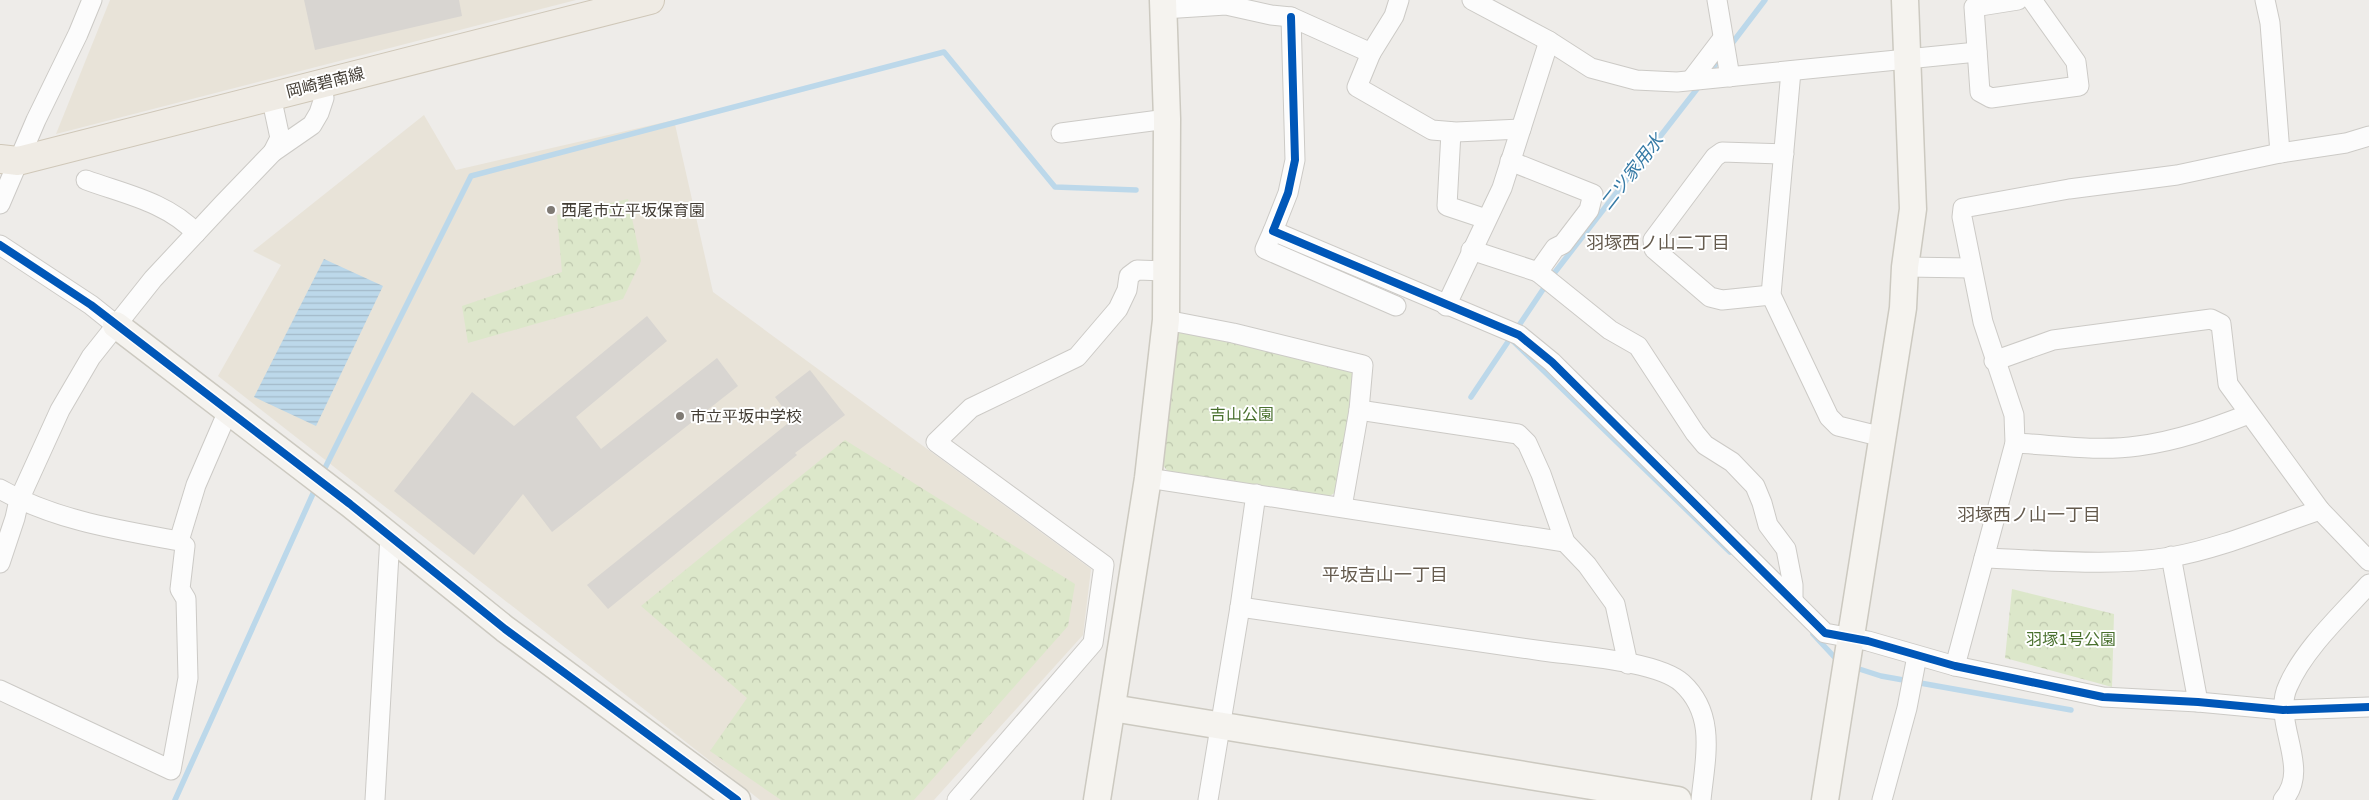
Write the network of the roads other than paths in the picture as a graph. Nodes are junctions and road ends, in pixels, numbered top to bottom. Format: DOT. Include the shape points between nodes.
graph roads {
  1 [pos="92,0"];
  2 [pos="650,0"];
  3 [pos="1398,0"];
  4 [pos="1717,0"];
  5 [pos="1905,0"];
  6 [pos="2018,0"];
  7 [pos="2032,0"];
  8 [pos="2265,0"];
  9 [pos="1483,2"];
  10 [pos="1163,5"];
  11 [pos="1290,17"];
  12 [pos="1723,38"];
  13 [pos="1549,41"];
  14 [pos="1976,52"];
  15 [pos="1371,53"];
  16 [pos="1908,58"];
  17 [pos="1791,71"];
  18 [pos="1730,77"];
  19 [pos="1691,80"];
  20 [pos="320,84"];
  21 [pos="271,96"];
  22 [pos="1166,119"];
  23 [pos="1521,129"];
  24 [pos="1451,132"];
  25 [pos="1061,133"];
  26 [pos="2369,136"];
  27 [pos="273,152"];
  28 [pos="2280,153"];
  29 [pos="1784,154"];
  30 [pos="9,160"];
  31 [pos="1510,161"];
  32 [pos="86,180"];
  33 [pos="0,204"];
  34 [pos="1486,219"];
  35 [pos="196,233"];
  36 [pos="0,245"];
  37 [pos="1471,250"];
  38 [pos="1905,267"];
  39 [pos="1972,268"];
  40 [pos="1166,271"];
  41 [pos="1538,272"];
  42 [pos="1771,295"];
  43 [pos="1446,306"];
  44 [pos="1166,320"];
  45 [pos="116,325"];
  46 [pos="1994,361"];
  47 [pos="1359,410"];
  48 [pos="228,411"];
  49 [pos="2249,414"];
  50 [pos="1883,437"];
  51 [pos="2015,443"];
  52 [pos="1148,478"];
  53 [pos="0,489"];
  54 [pos="1256,494"];
  55 [pos="18,500"];
  56 [pos="1342,506"];
  57 [pos="2320,510"];
  58 [pos="390,536"];
  59 [pos="179,542"];
  60 [pos="1565,542"];
  61 [pos="2172,556"];
  62 [pos="1984,558"];
  63 [pos="2369,561"];
  64 [pos="0,563"];
  65 [pos="2369,584"];
  66 [pos="1793,601"];
  67 [pos="1240,607"];
  68 [pos="1850,639"];
  69 [pos="1917,656"];
  70 [pos="1628,664"];
  71 [pos="1955,666"];
  72 [pos="0,690"];
  73 [pos="2198,702"];
  74 [pos="2369,707"];
  75 [pos="1112,708"];
  76 [pos="2283,710"];
  77 [pos="1220,727"];
  78 [pos="374,800"];
  79 [pos="737,800"];
  80 [pos="957,800"];
  81 [pos="1097,800"];
  82 [pos="1208,800"];
  83 [pos="1678,800"];
  84 [pos="1701,800"];
  85 [pos="1825,800"];
  86 [pos="1882,800"];
  87 [pos="2282,800"];
  1 -- 30 [label="street" via="36,120"];
  2 -- 20 [label="main road, 岡崎碧南線"];
  3 -- 15 [label="street" via="1394,16"];
  4 -- 12 [label="street"];
  5 -- 16 [label="street"];
  6 -- 14 [label="street" via="1974,7"];
  7 -- 14 [label="street" via="2076,62 2078,86 1990,98 1980,92"];
  8 -- 28 [label="street" via="2270,23"];
  9 -- 13 [label="street" via="1518,26"];
  10 -- 11 [label="street" via="1226,4"];
  10 -- 22 [label="street"];
  11 -- 15 [label="street"];
  11 -- 43 [label="street" via="1295,160 1288,193 1271,236 1388,293"];
  12 -- 18 [label="street"];
  12 -- 19 [label="street"];
  13 -- 19 [label="street" via="1591,68 1636,80"];
  13 -- 23 [label="street"];
  14 -- 16 [label="street"];
  15 -- 24 [label="street" via="1358,87 1432,130"];
  16 -- 17 [label="street"];
  16 -- 38 [label="street" via="1913,209"];
  17 -- 18 [label="street"];
  17 -- 29 [label="street"];
  18 -- 19 [label="street"];
  20 -- 21 [label="main road, 岡崎碧南線"];
  20 -- 27 [label="street" via="324,98 312,125"];
  21 -- 27 [label="street" via="280,138"];
  21 -- 30 [label="main road, 岡崎碧南線"];
  22 -- 25 [label="street"];
  22 -- 40 [label="street"];
  23 -- 24 [label="street"];
  23 -- 31 [label="street"];
  24 -- 34 [label="street" via="1447,206"];
  26 -- 28 [label="street" via="2346,143"];
  27 -- 35 [label="street"];
  28 -- 39 [label="street" via="2177,175 2069,189 1963,208"];
  29 -- 42 [label="street"];
  29 -- 42 [label="street" via="1722,152 1653,240 1654,249 1710,297 1722,300"];
  30 -- 33 [label="street"];
  31 -- 34 [label="street" via="1502,188"];
  31 -- 41 [label="street" via="1593,194 1589,210"];
  32 -- 35 [label="street" via="160,206 175,214"];
  34 -- 37 [label="street"];
  35 -- 45 [label="street"];
  36 -- 45 [label="street"];
  37 -- 41 [label="street"];
  37 -- 43 [label="street"];
  38 -- 39 [label="street"];
  38 -- 50 [label="street" via="1903,308"];
  39 -- 46 [label="street"];
  40 -- 44 [label="street"];
  40 -- 80 [label="street" via="1137,270 1129,276 1128,290 1118,309 1077,358 970,408 936,442 1104,565 1093,642"];
  41 -- 66 [label="street" via="1610,330 1638,346 1705,445 1732,462 1755,486 1768,525 1786,549"];
  42 -- 50 [label="street" via="1829,417 1838,426"];
  43 -- 66 [label="street" via="1519,335 1552,362"];
  44 -- 47 [label="street" via="1363,365"];
  44 -- 52 [label="street"];
  45 -- 48 [label="street"];
  45 -- 55 [label="street" via="91,357 65,402"];
  46 -- 49 [label="street" via="2053,340 2211,318 2221,324 2228,384"];
  46 -- 51 [label="street" via="2014,416"];
  47 -- 56 [label="street"];
  47 -- 60 [label="street" via="1518,434 1527,443"];
  48 -- 58 [label="street"];
  48 -- 59 [label="street" via="196,485"];
  49 -- 51 [label="street" via="2188,437 2138,446 2114,448"];
  49 -- 57 [label="street"];
  50 -- 68 [label="street"];
  51 -- 62 [label="street"];
  52 -- 54 [label="street"];
  52 -- 75 [label="street"];
  53 -- 55 [label="street"];
  54 -- 56 [label="street"];
  54 -- 67 [label="street"];
  55 -- 59 [label="street" via="99,526"];
  55 -- 64 [label="street"];
  56 -- 60 [label="street"];
  57 -- 61 [label="street"];
  57 -- 63 [label="street"];
  58 -- 78 [label="street"];
  58 -- 79 [label="street" via="511,634"];
  59 -- 72 [label="street" via="185,546 180,589 186,600 188,678 172,770"];
  60 -- 70 [label="street" via="1587,564 1615,604"];
  61 -- 62 [label="street" via="2113,563"];
  61 -- 73 [label="street"];
  62 -- 71 [label="street"];
  65 -- 76 [label="street" via="2318,640 2287,686"];
  66 -- 68 [label="street" via="1825,633"];
  67 -- 70 [label="street"];
  67 -- 77 [label="street"];
  68 -- 69 [label="street"];
  68 -- 85 [label="street"];
  69 -- 71 [label="street"];
  69 -- 86 [label="street" via="1907,708"];
  70 -- 84 [label="street" via="1667,672 1694,698 1708,735"];
  71 -- 73 [label="street" via="2103,697"];
  73 -- 76 [label="street"];
  74 -- 76 [label="street"];
  75 -- 77 [label="street"];
  75 -- 81 [label="street"];
  76 -- 87 [label="street" via="2292,754 2293,780 2291,791"];
  77 -- 82 [label="street"];
  77 -- 83 [label="street"];
}
